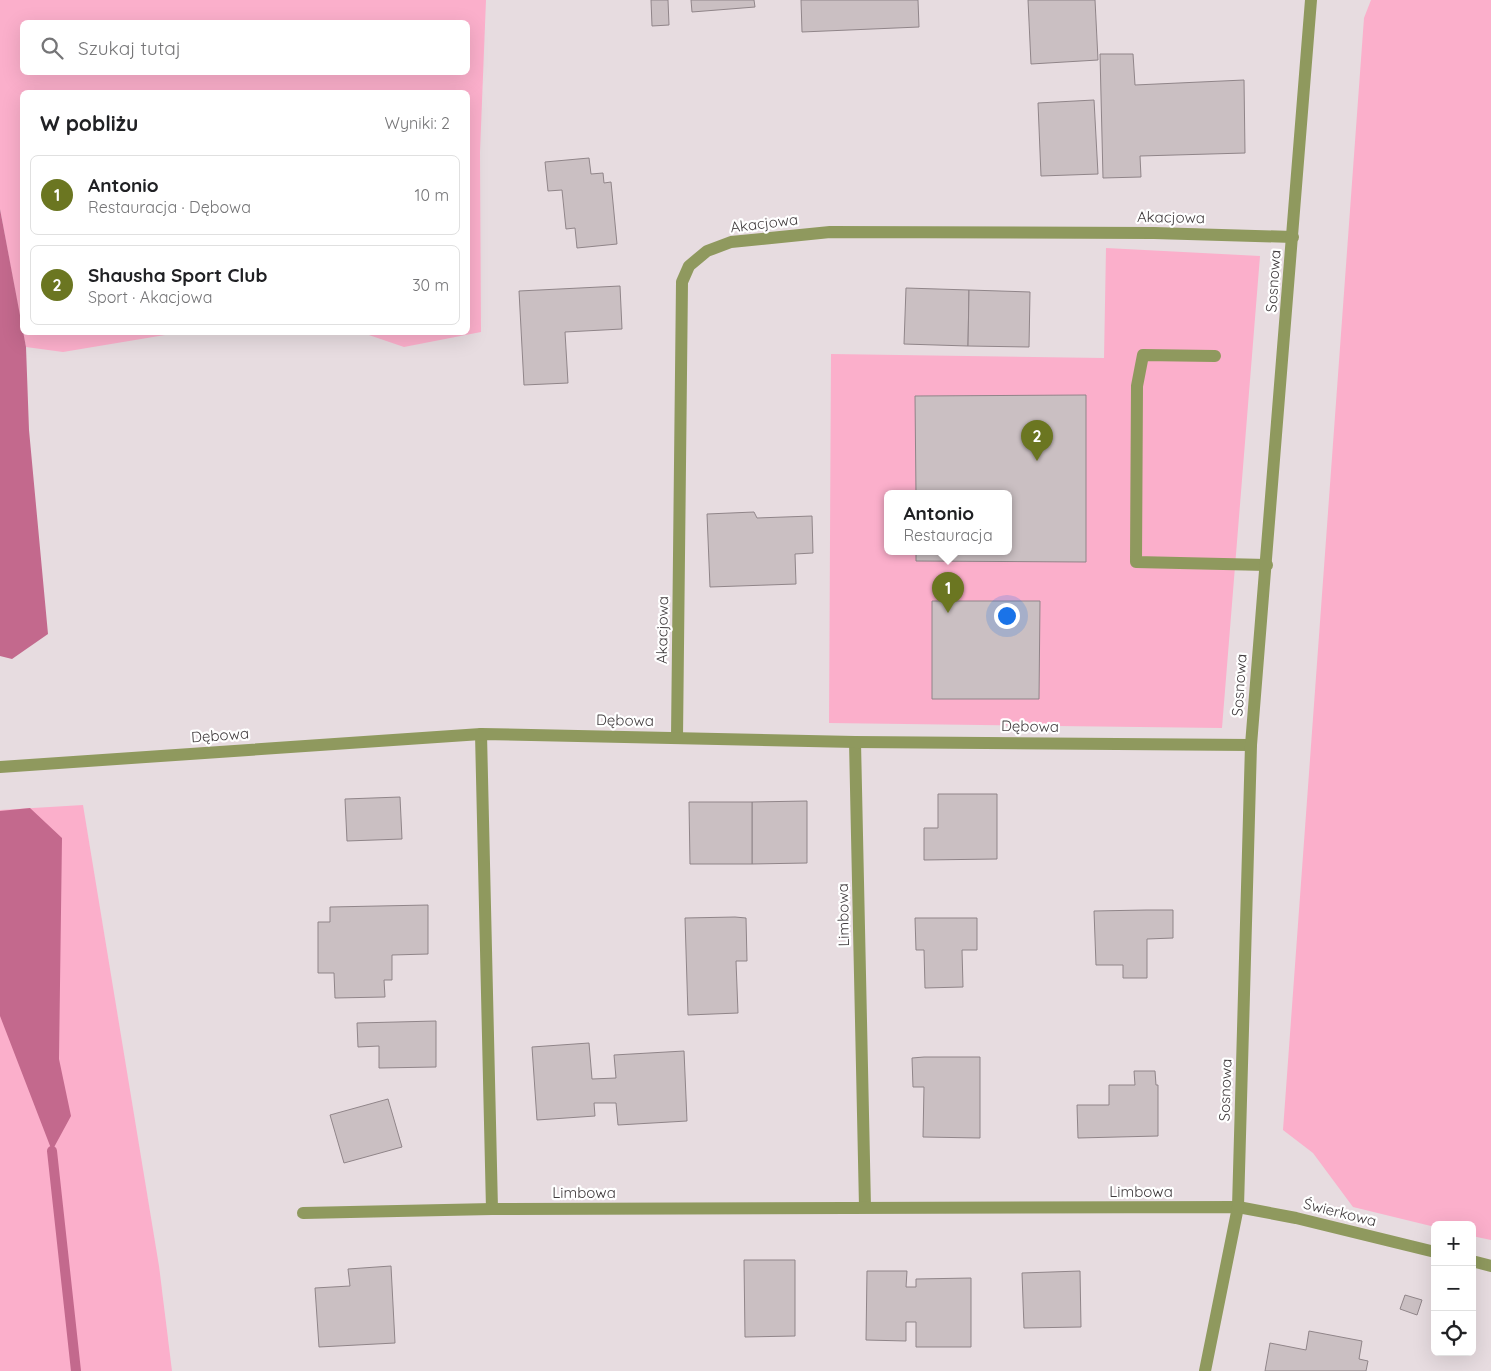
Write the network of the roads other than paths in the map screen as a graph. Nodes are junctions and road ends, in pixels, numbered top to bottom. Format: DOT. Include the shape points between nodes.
graph roads {
  1 [pos="1311,0"];
  2 [pos="1293,237"];
  3 [pos="1214,356"];
  4 [pos="1267,565"];
  5 [pos="481,734"];
  6 [pos="677,738"];
  7 [pos="855,742"];
  8 [pos="1251,745"];
  9 [pos="0,767"];
  10 [pos="865,1207"];
  11 [pos="1238,1207"];
  12 [pos="492,1209"];
  13 [pos="303,1213"];
  14 [pos="1431,1251"];
  15 [pos="1476,1262"];
  16 [pos="1491,1266"];
  17 [pos="1205,1371"];
  1 -- 2 [label="street, Sosnowa"];
  2 -- 4 [label="street, Sosnowa"];
  2 -- 6 [label="street, Akacjowa" via="830,232 755,238 707,251 689,266 682,282"];
  3 -- 4 [label="street" via="1143,355 1137,386 1136,562"];
  4 -- 8 [label="street, Sosnowa"];
  5 -- 6 [label="street, Dębowa"];
  5 -- 9 [label="street, Dębowa"];
  5 -- 12 [label="street"];
  6 -- 7 [label="street, Dębowa"];
  7 -- 8 [label="street, Dębowa"];
  7 -- 10 [label="street, Limbowa"];
  8 -- 11 [label="street, Sosnowa"];
  10 -- 11 [label="street, Limbowa"];
  10 -- 12 [label="street, Limbowa"];
  11 -- 14 [label="street, Świerkowa"];
  11 -- 17 [label="street, Sosnowa"];
  12 -- 13 [label="street, Limbowa"];
  15 -- 16 [label="street"];
}
